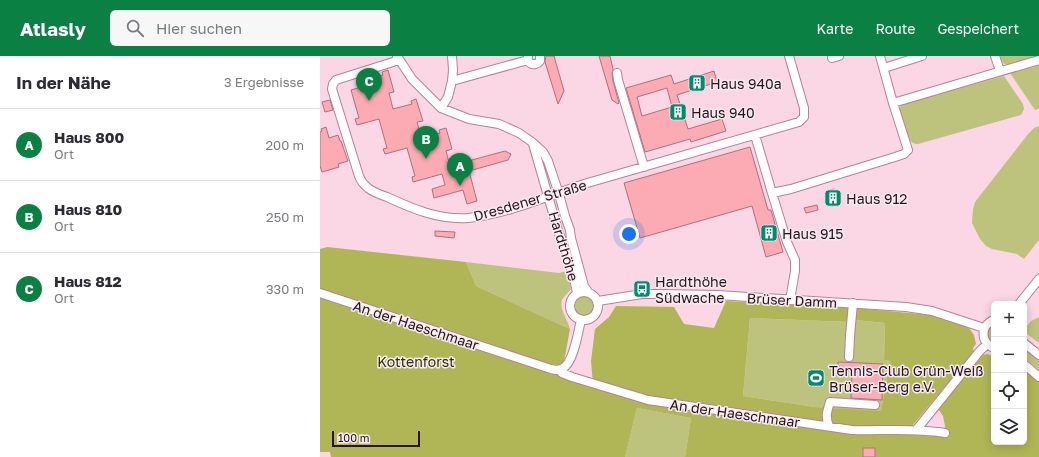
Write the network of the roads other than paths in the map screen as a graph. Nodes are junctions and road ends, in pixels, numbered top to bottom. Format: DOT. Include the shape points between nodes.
graph roads {
  1 [pos="452,56"];
  2 [pos="540,56"];
  3 [pos="789,56"];
  4 [pos="880,56"];
  5 [pos="922,56"];
  6 [pos="995,56"];
  7 [pos="398,57"];
  8 [pos="528,58"];
  9 [pos="1039,60"];
  10 [pos="884,68"];
  11 [pos="1000,71"];
  12 [pos="617,73"];
  13 [pos="452,81"];
  14 [pos="893,103"];
  15 [pos="440,108"];
  16 [pos="755,135"];
  17 [pos="532,142"];
  18 [pos="644,167"];
  19 [pos="772,193"];
  20 [pos="559,194"];
  21 [pos="549,197"];
  22 [pos="567,239"];
  23 [pos="577,274"];
  24 [pos="1039,279"];
  25 [pos="588,292"];
  26 [pos="320,293"];
  27 [pos="577,294"];
  28 [pos="790,300"];
  29 [pos="598,301"];
  30 [pos="1021,301"];
  31 [pos="853,303"];
  32 [pos="581,320"];
  33 [pos="991,322"];
  34 [pos="984,328"];
  35 [pos="1027,345"];
  36 [pos="990,346"];
  37 [pos="1039,355"];
  38 [pos="850,356"];
  39 [pos="1027,367"];
  40 [pos="559,370"];
  41 [pos="1039,377"];
  42 [pos="875,405"];
  43 [pos="829,426"];
  44 [pos="917,430"];
  45 [pos="945,433"];
  1 -- 13 [label="street"];
  2 -- 8 [label="street" via="540,61 532,65"];
  3 -- 16 [label="street, Dresdener Straße" via="804,116 800,122"];
  4 -- 10 [label="street"];
  5 -- 10 [label="street"];
  6 -- 11 [label="street"];
  7 -- 15 [label="street" via="412,78"];
  7 -- 21 [label="street, Dresdener Straße" via="393,62 336,80 333,84 332,89 363,184 370,190 412,209 456,218 492,214"];
  8 -- 13 [label="street"];
  9 -- 11 [label="street"];
  10 -- 14 [label="street"];
  11 -- 14 [label="street"];
  12 -- 18 [label="street"];
  13 -- 15 [label="street" via="448,97"];
  14 -- 19 [label="street" via="908,150 904,154"];
  15 -- 17 [label="street" via="469,119 499,124"];
  16 -- 18 [label="street, Dresdener Straße" via="693,156"];
  16 -- 19 [label="street"];
  17 -- 20 [label="street, Hardthöhe" via="548,161"];
  17 -- 21 [label="street, Hardthöhe"];
  18 -- 20 [label="street, Dresdener Straße"];
  19 -- 28 [label="street" via="795,260"];
  20 -- 21 [label="street, Dresdener Straße"];
  20 -- 22 [label="street, Hardthöhe" via="570,230"];
  21 -- 22 [label="street, Hardthöhe" via="559,234"];
  22 -- 23 [label="street, Hardthöhe"];
  22 -- 23 [label="street, Hardthöhe" via="578,264"];
  23 -- 25 [label="street"];
  23 -- 27 [label="street, Hardthöhe"];
  24 -- 30 [label="street"];
  25 -- 27 [label="street"];
  25 -- 29 [label="street"];
  26 -- 40 [label="street, An der Haeschmaar"];
  27 -- 32 [label="street" via="571,300 570,308 573,316"];
  28 -- 29 [label="street, Brüser Damm" via="718,295 642,294"];
  28 -- 31 [label="street, Brüser Damm"];
  29 -- 32 [label="street" via="598,312 595,316"];
  31 -- 34 [label="street, Brüser Damm" via="932,311"];
  31 -- 38 [label="street"];
  32 -- 40 [label="street" via="570,362"];
  33 -- 34 [label="street"];
  34 -- 36 [label="street" via="983,336"];
  35 -- 37 [label="street"];
  36 -- 44 [label="street" via="979,352"];
  39 -- 41 [label="street"];
  40 -- 43 [label="street, An der Haeschmaar" via="648,400"];
  42 -- 43 [label="street" via="830,402 826,414"];
  43 -- 44 [label="street, An der Haeschmaar" via="852,430"];
  44 -- 45 [label="street, An der Haeschmaar"];
}
